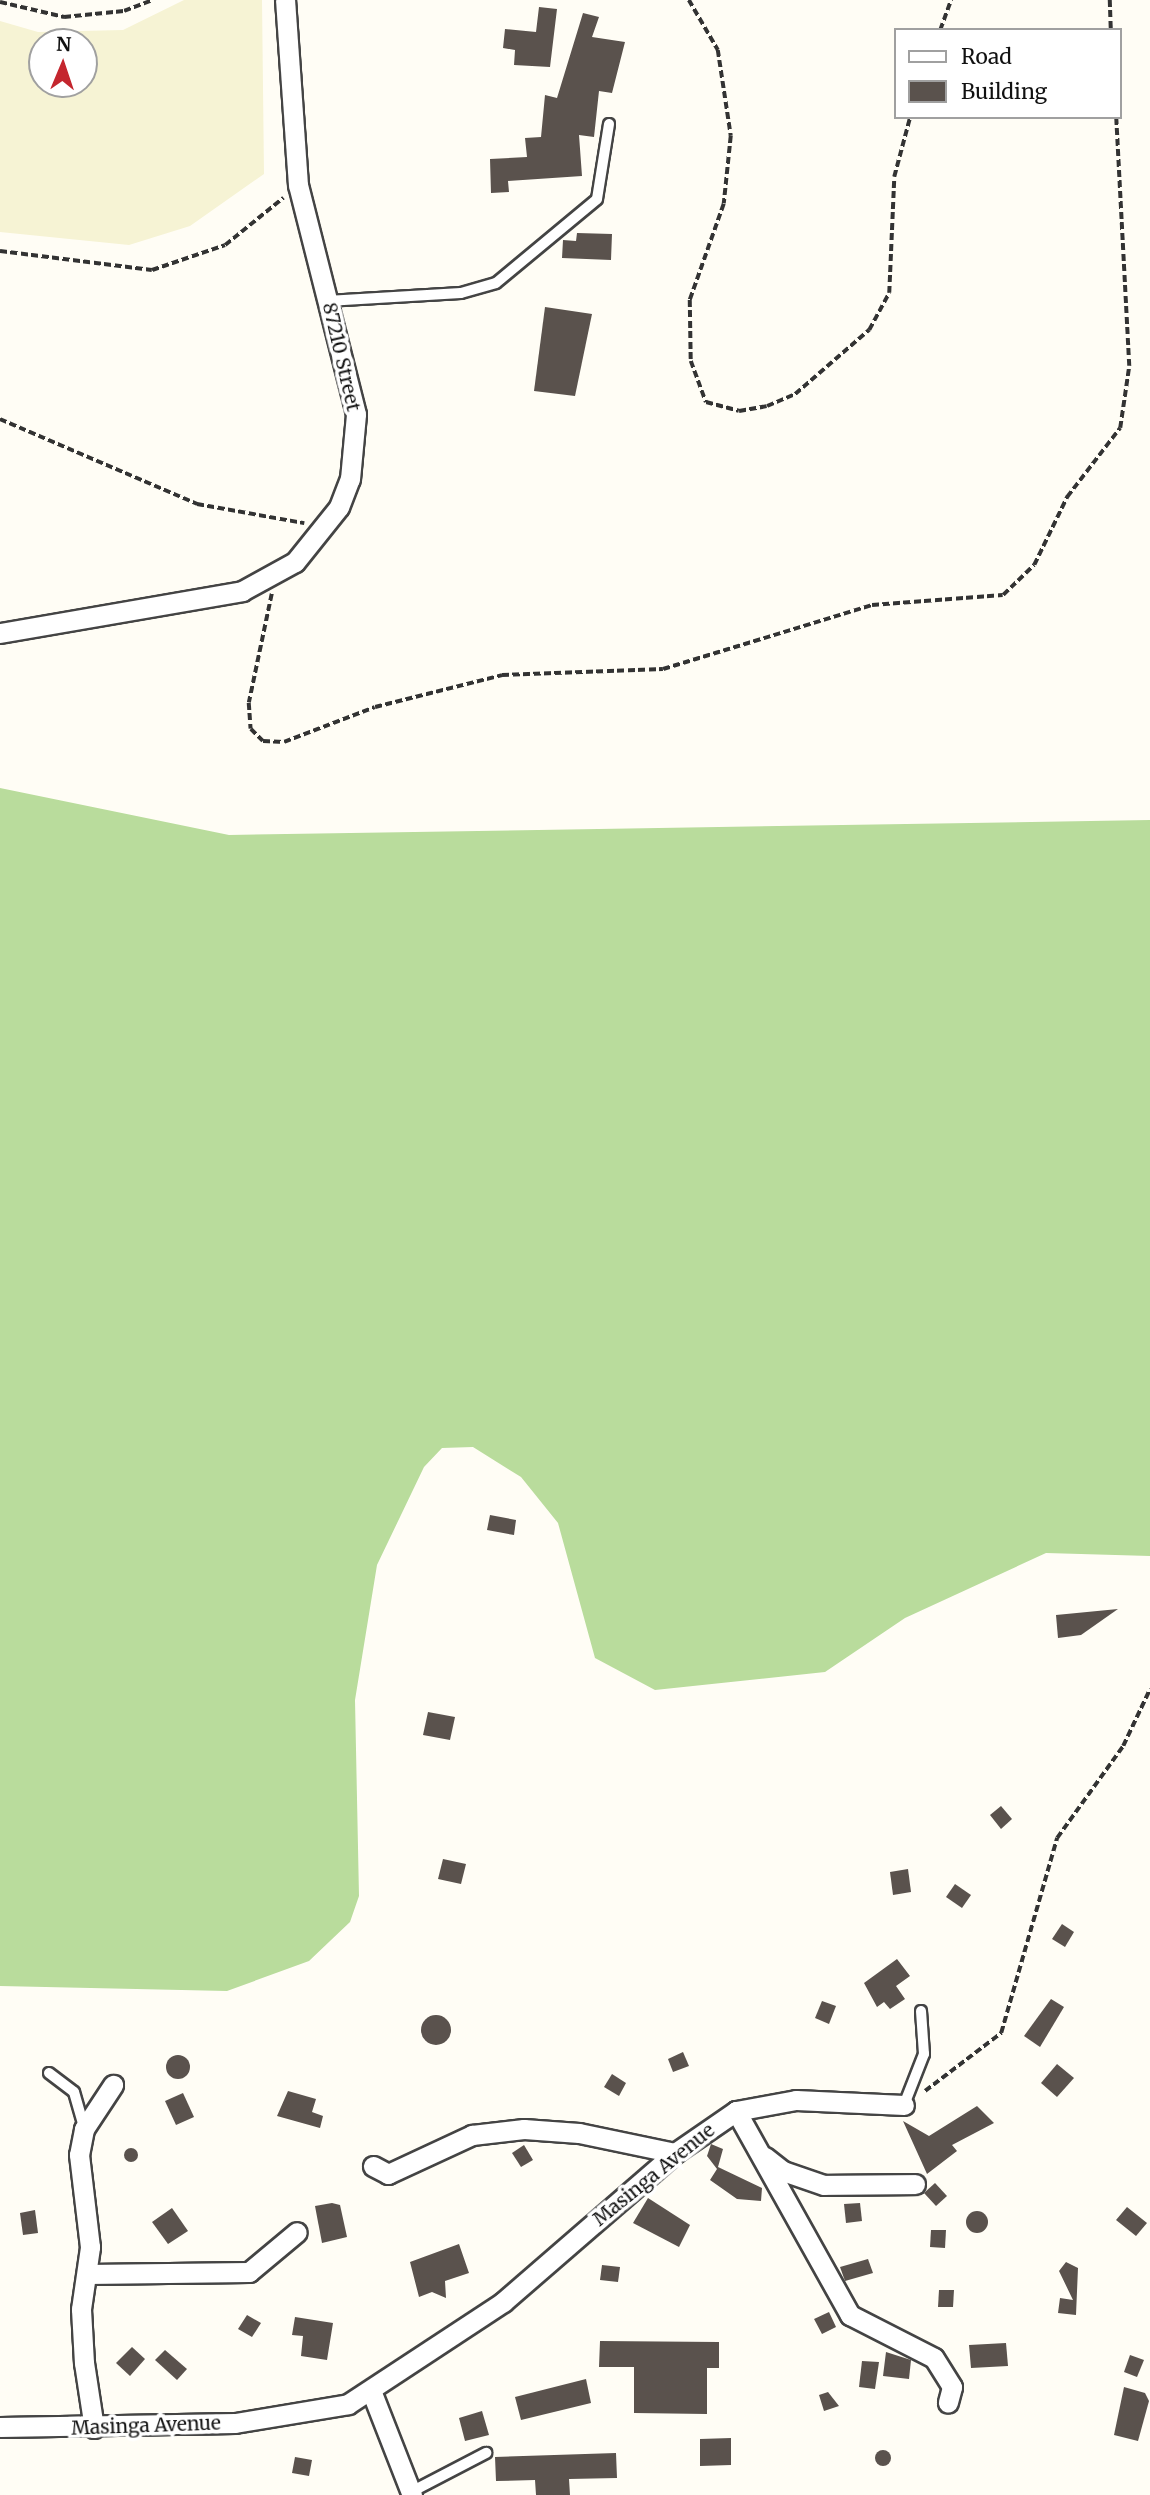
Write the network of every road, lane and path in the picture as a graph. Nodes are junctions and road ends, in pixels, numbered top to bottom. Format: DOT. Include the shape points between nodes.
graph roads {
  1 [pos="152,0"];
  2 [pos="285,0"];
  3 [pos="690,0"];
  4 [pos="951,0"];
  5 [pos="1110,0"];
  6 [pos="0,2"];
  7 [pos="941,28"];
  8 [pos="1111,28"];
  9 [pos="910,119"];
  10 [pos="1116,119"];
  11 [pos="609,124"];
  12 [pos="298,185"];
  13 [pos="0,251"];
  14 [pos="327,301"];
  15 [pos="0,419"];
  16 [pos="326,529"];
  17 [pos="276,576"];
  18 [pos="0,633"];
  19 [pos="1150,1689"];
  20 [pos="920,2011"];
  21 [pos="49,2073"];
  22 [pos="113,2085"];
  23 [pos="904,2105"];
  24 [pos="736,2111"];
  25 [pos="84,2129"];
  26 [pos="759,2152"];
  27 [pos="675,2153"];
  28 [pos="373,2166"];
  29 [pos="915,2184"];
  30 [pos="297,2232"];
  31 [pos="88,2274"];
  32 [pos="372,2393"];
  33 [pos="948,2402"];
  34 [pos="0,2427"];
  35 [pos="94,2428"];
  36 [pos="486,2453"];
  37 [pos="412,2494"];
  1 -- 6 [label="path" via="124,11 64,17"];
  2 -- 12 [label="street, 87210 Street"];
  3 -- 9 [label="path" via="718,50 731,136 723,204 690,300 691,361 706,402 739,411 768,407 794,394 869,330 893,276 894,177"];
  4 -- 7 [label="path"];
  5 -- 8 [label="path"];
  10 -- 17 [label="path" via="1129,366 1120,428 1066,497 1034,565 1003,595 872,605 663,669 502,674 375,707 284,741 263,741 251,729 249,703"];
  11 -- 14 [label="lane" via="597,199 496,284 461,293"];
  12 -- 13 [label="path" via="225,245 178,265 120,268"];
  12 -- 14 [label="street, 87210 Street"];
  14 -- 16 [label="street, 87210 Street" via="356,414 356,444 350,479"];
  15 -- 16 [label="path" via="197,504"];
  16 -- 17 [label="street, 87210 Street"];
  17 -- 18 [label="street, 87210 Street" via="160,609"];
  19 -- 23 [label="path" via="1123,1746 1057,1838 1001,2033 976,2059"];
  20 -- 23 [label="lane" via="925,2054"];
  21 -- 25 [label="lane" via="74,2092"];
  22 -- 25 [label="street"];
  23 -- 24 [label="street, Masinga Avenue" via="796,2100"];
  24 -- 26 [label="street"];
  24 -- 27 [label="street, Masinga Avenue"];
  25 -- 31 [label="street" via="79,2186 87,2217"];
  26 -- 29 [label="street" via="783,2171 824,2185"];
  26 -- 33 [label="street" via="850,2315 934,2358 953,2387"];
  27 -- 28 [label="street" via="579,2133 524,2129 472,2136 388,2174"];
  27 -- 32 [label="street, Masinga Avenue" via="503,2302"];
  30 -- 31 [label="street" via="249,2272"];
  31 -- 35 [label="street" via="83,2363"];
  32 -- 35 [label="street, Masinga Avenue" via="317,2412 257,2420"];
  32 -- 37 [label="street"];
  34 -- 35 [label="street, Masinga Avenue"];
  36 -- 37 [label="lane"];
}
